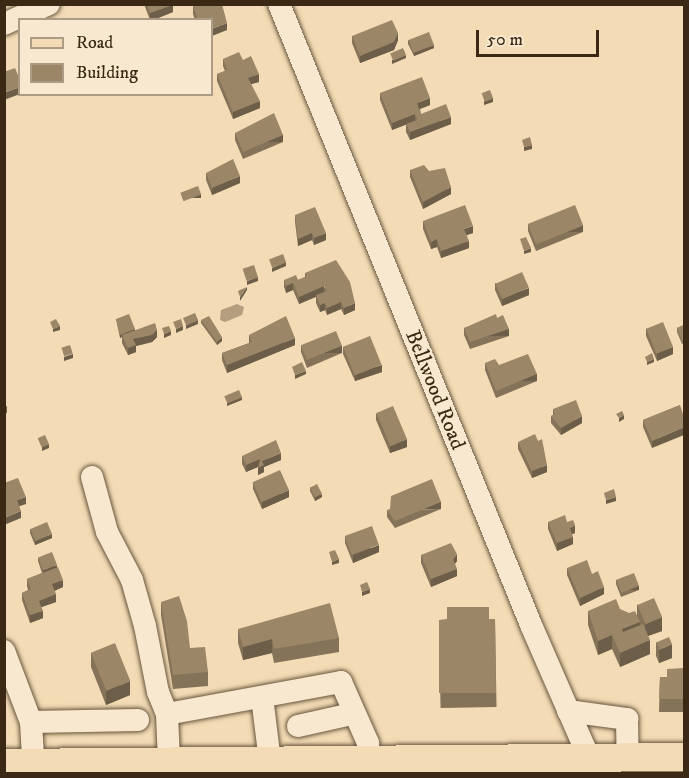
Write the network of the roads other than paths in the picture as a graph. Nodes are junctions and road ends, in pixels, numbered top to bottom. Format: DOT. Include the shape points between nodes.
graph roads {
  1 [pos="49,4"];
  2 [pos="279,4"];
  3 [pos="4,24"];
  4 [pos="92,477"];
  5 [pos="4,651"];
  6 [pos="11,691"];
  7 [pos="262,698"];
  8 [pos="568,711"];
  9 [pos="167,714"];
  10 [pos="352,714"];
  11 [pos="138,720"];
  12 [pos="31,722"];
  13 [pos="298,726"];
  14 [pos="684,757"];
  15 [pos="628,758"];
  16 [pos="369,760"];
  17 [pos="169,761"];
  18 [pos="270,761"];
  19 [pos="4,763"];
  20 [pos="593,766"];
  21 [pos="34,768"];
  1 -- 3 [label="street"];
  2 -- 8 [label="street, Bellwood Road"];
  4 -- 9 [label="street" via="107,532 132,580 158,692"];
  5 -- 6 [label="street"];
  6 -- 12 [label="street"];
  7 -- 9 [label="street"];
  7 -- 10 [label="street" via="341,682"];
  7 -- 18 [label="street"];
  8 -- 15 [label="street" via="627,719"];
  8 -- 20 [label="street, Bellwood Road"];
  9 -- 17 [label="street"];
  10 -- 13 [label="street"];
  10 -- 16 [label="street" via="368,743"];
  11 -- 12 [label="street"];
  12 -- 21 [label="street"];
  14 -- 15 [label="main road"];
  15 -- 20 [label="main road"];
  16 -- 18 [label="main road"];
  16 -- 20 [label="main road"];
  17 -- 18 [label="main road"];
  17 -- 21 [label="main road"];
  19 -- 21 [label="main road"];
}
